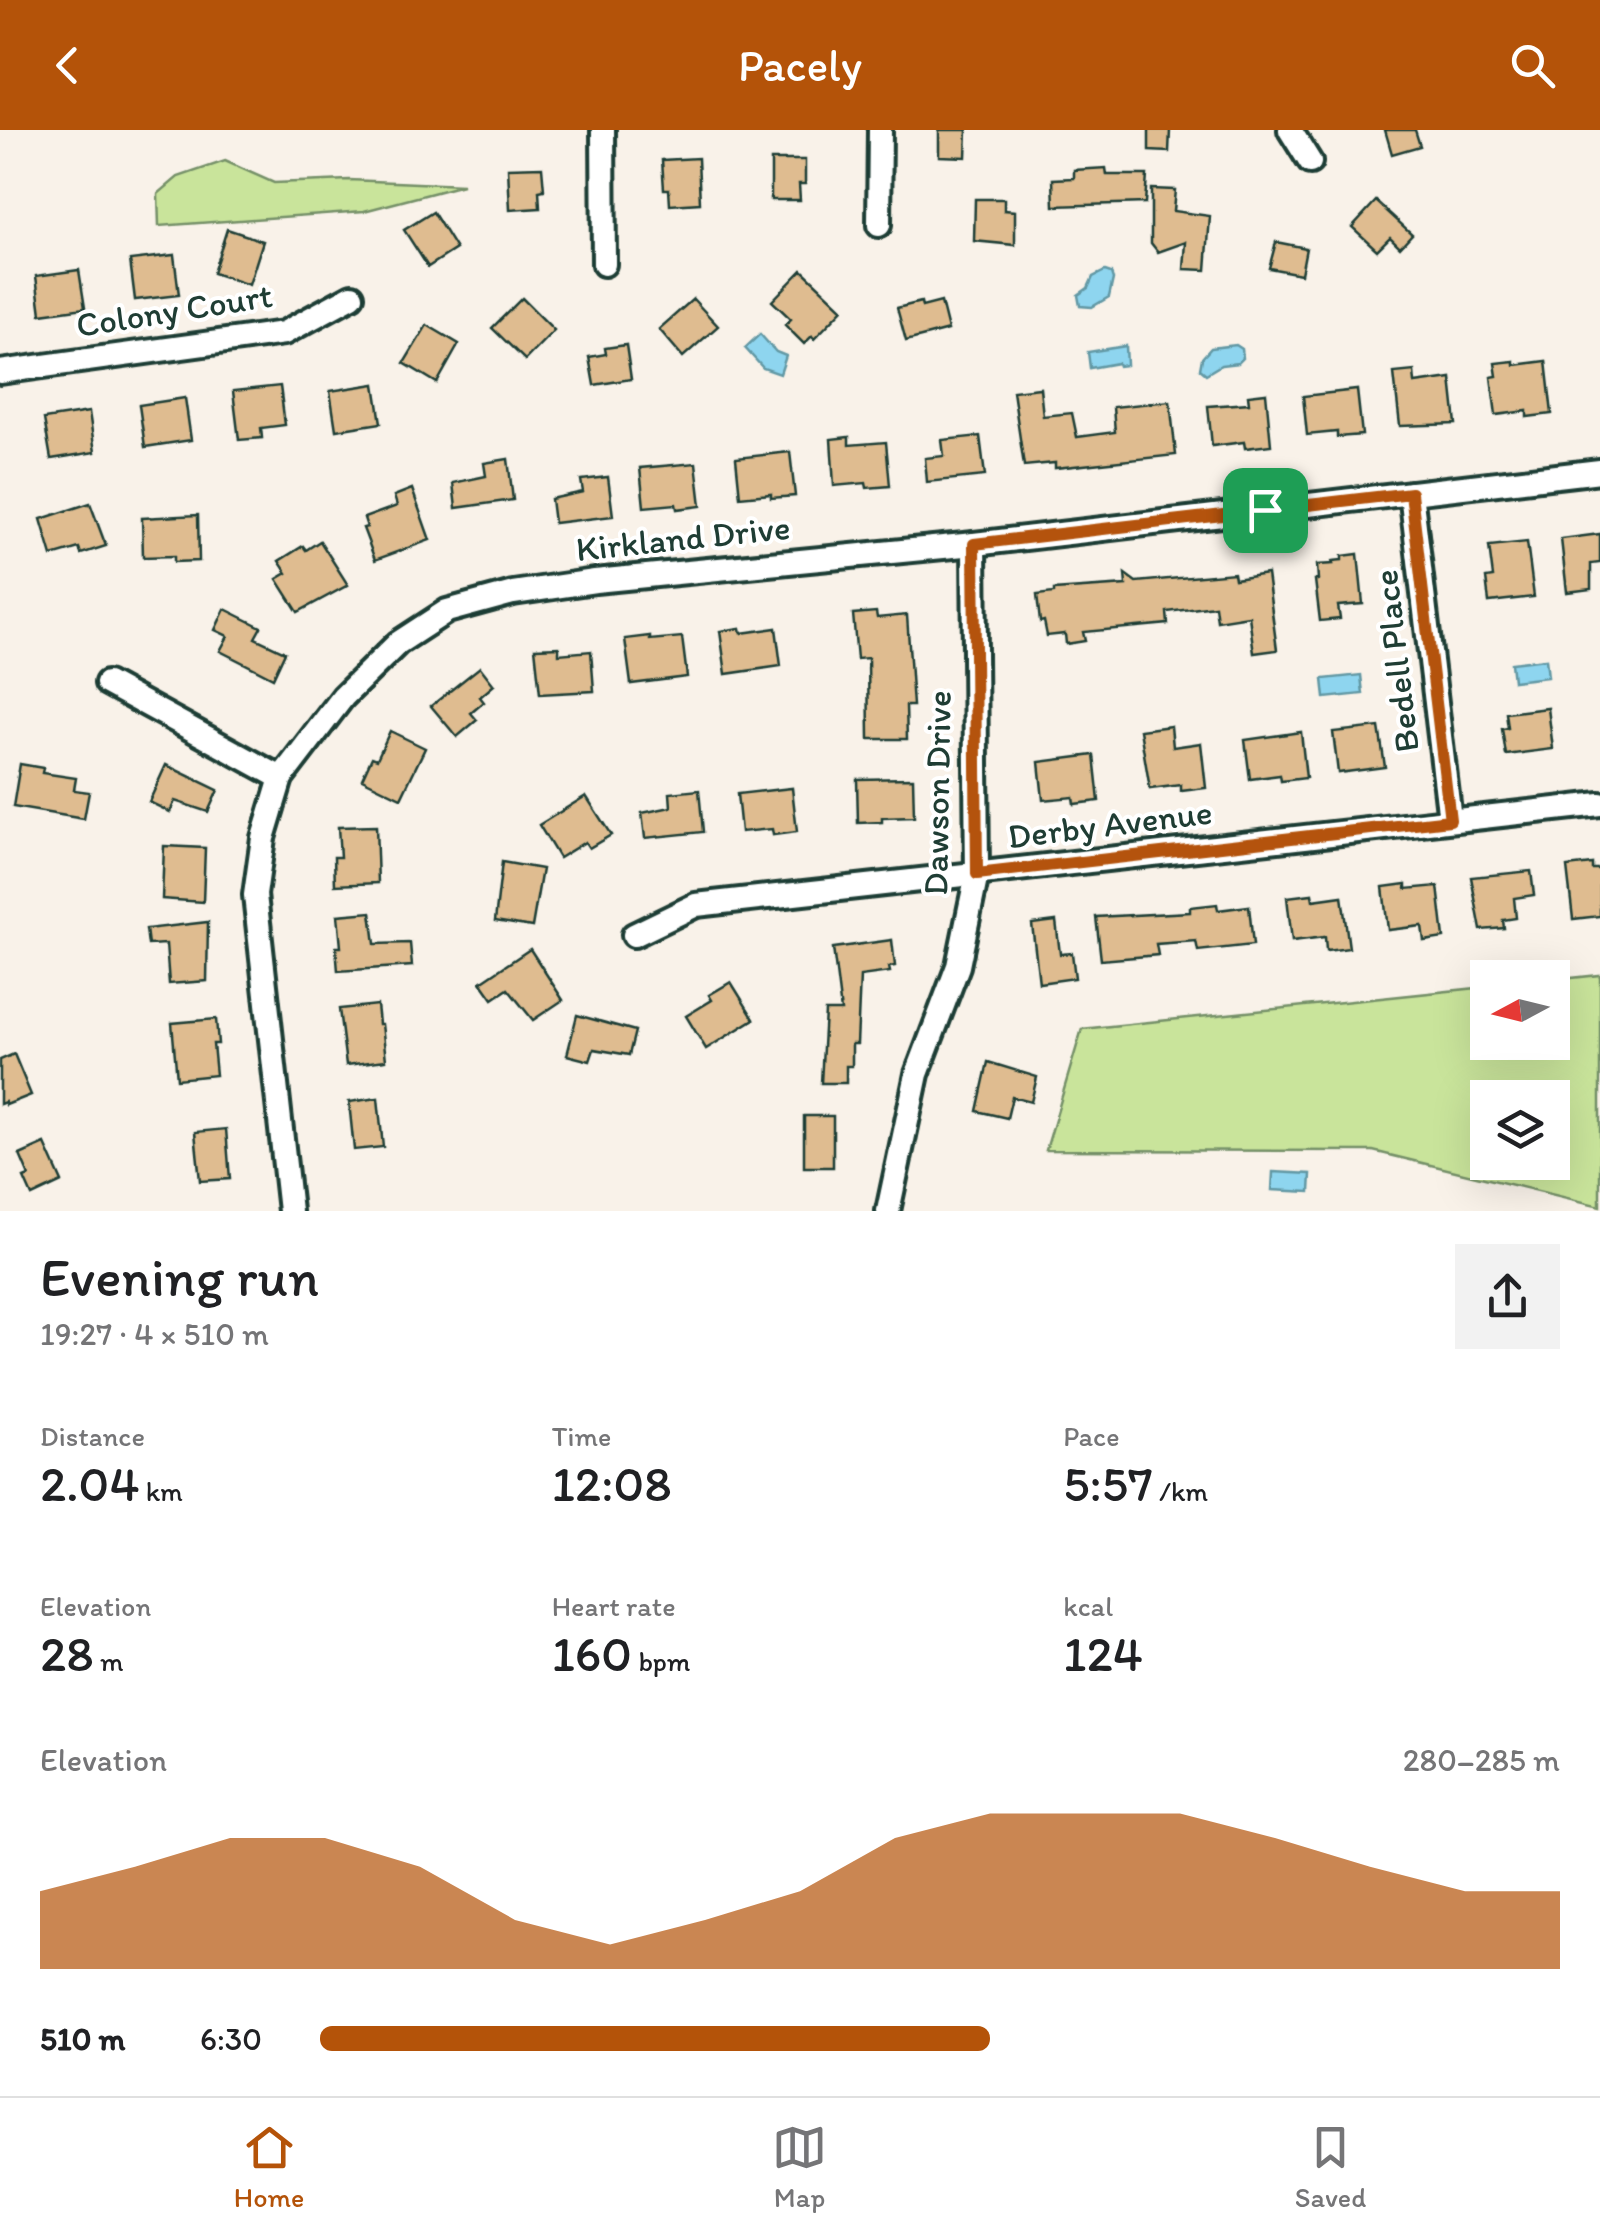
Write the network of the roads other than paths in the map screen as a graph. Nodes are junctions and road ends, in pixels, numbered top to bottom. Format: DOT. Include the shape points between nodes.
graph roads {
  1 [pos="603,130"];
  2 [pos="880,130"];
  3 [pos="1290,130"];
  4 [pos="1310,162"];
  5 [pos="879,225"];
  6 [pos="604,264"];
  7 [pos="352,296"];
  8 [pos="0,372"];
  9 [pos="1600,471"];
  10 [pos="1411,493"];
  11 [pos="974,544"];
  12 [pos="108,683"];
  13 [pos="281,778"];
  14 [pos="1600,804"];
  15 [pos="1450,820"];
  16 [pos="977,874"];
  17 [pos="634,934"];
  18 [pos="290,1211"];
  19 [pos="888,1211"];
  1 -- 6 [label="street"];
  2 -- 5 [label="street"];
  3 -- 4 [label="street"];
  7 -- 8 [label="street, Colony Court" via="284,333"];
  9 -- 10 [label="street, Kirkland Drive"];
  10 -- 11 [label="street, Kirkland Drive"];
  10 -- 15 [label="street, Bedell Place"];
  11 -- 13 [label="street, Kirkland Drive" via="595,581 447,611 398,643 343,696"];
  11 -- 16 [label="street, Dawson Drive"];
  12 -- 13 [label="street"];
  13 -- 18 [label="street, Kirkland Drive" via="255,895"];
  14 -- 15 [label="street, Derby Avenue"];
  15 -- 16 [label="street, Derby Avenue"];
  16 -- 17 [label="street, Derby Avenue" via="696,905"];
  16 -- 19 [label="street, Dawson Drive" via="958,966 917,1074"];
}
